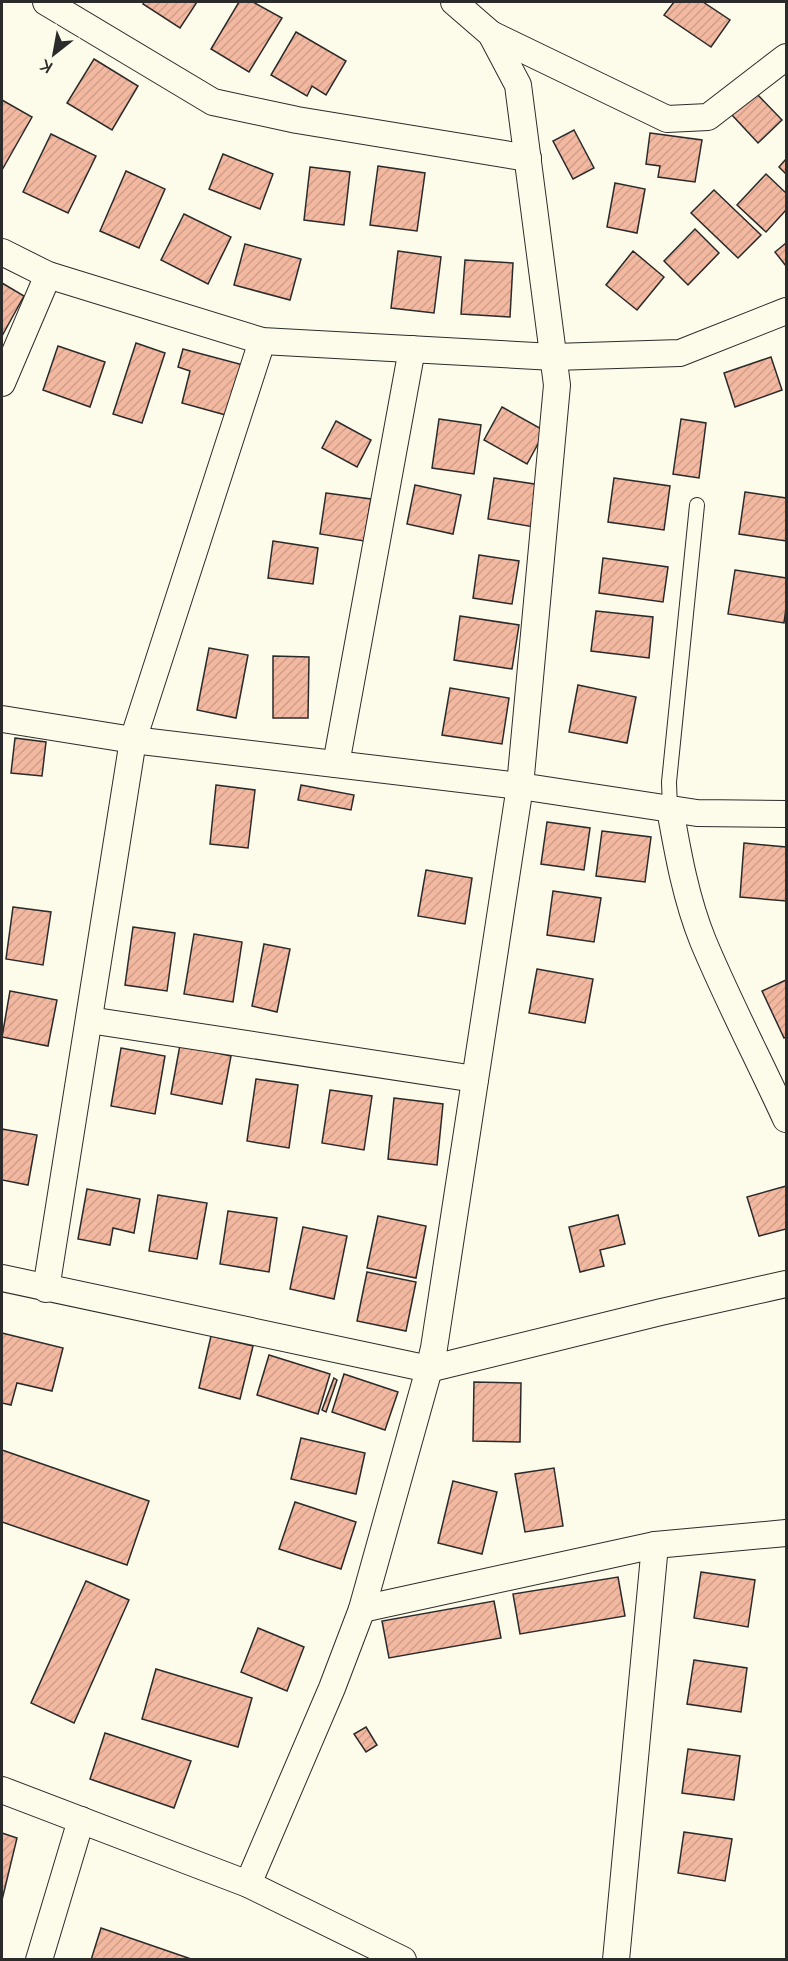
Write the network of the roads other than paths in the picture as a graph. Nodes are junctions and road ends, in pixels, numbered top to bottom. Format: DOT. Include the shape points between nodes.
graph roads {
  1 [pos="46,2"];
  2 [pos="454,2"];
  3 [pos="491,34"];
  4 [pos="786,57"];
  5 [pos="528,158"];
  6 [pos="2,252"];
  7 [pos="48,275"];
  8 [pos="786,311"];
  9 [pos="262,341"];
  10 [pos="412,349"];
  11 [pos="554,357"];
  12 [pos="2,383"];
  13 [pos="697,505"];
  14 [pos="2,719"];
  15 [pos="133,740"];
  16 [pos="336,764"];
  17 [pos="520,786"];
  18 [pos="670,809"];
  19 [pos="786,814"];
  20 [pos="89,1020"];
  21 [pos="475,1078"];
  22 [pos="786,1119"];
  23 [pos="2,1278"];
  24 [pos="786,1284"];
  25 [pos="46,1289"];
  26 [pos="429,1369"];
  27 [pos="786,1533"];
  28 [pos="655,1545"];
  29 [pos="362,1609"];
  30 [pos="2,1790"];
  31 [pos="81,1820"];
  32 [pos="248,1884"];
  33 [pos="39,1959"];
  34 [pos="404,1959"];
  35 [pos="616,1959"];
  1 -- 5 [label="street" via="213,102 297,120"];
  2 -- 3 [label="street"];
  3 -- 4 [label="street" via="667,119 708,117"];
  3 -- 5 [label="street" via="518,85"];
  5 -- 11 [label="street"];
  6 -- 7 [label="street"];
  7 -- 9 [label="street"];
  7 -- 12 [label="street"];
  8 -- 11 [label="street" via="680,353"];
  9 -- 10 [label="street"];
  9 -- 15 [label="street"];
  10 -- 11 [label="street"];
  10 -- 16 [label="street"];
  11 -- 17 [label="street" via="557,385"];
  13 -- 18 [label="lane" via="669,782"];
  14 -- 15 [label="street"];
  15 -- 16 [label="street"];
  15 -- 20 [label="street"];
  16 -- 17 [label="street"];
  17 -- 18 [label="street"];
  17 -- 21 [label="street"];
  18 -- 19 [label="street"];
  18 -- 22 [label="street" via="678,858 703,941"];
  20 -- 21 [label="street"];
  20 -- 25 [label="street"];
  21 -- 26 [label="street"];
  23 -- 25 [label="street"];
  24 -- 26 [label="street"];
  25 -- 26 [label="street"];
  26 -- 29 [label="street"];
  27 -- 28 [label="street"];
  28 -- 29 [label="street"];
  28 -- 35 [label="street"];
  29 -- 32 [label="street"];
  30 -- 31 [label="street"];
  31 -- 32 [label="street"];
  31 -- 33 [label="street"];
  32 -- 34 [label="street"];
}
